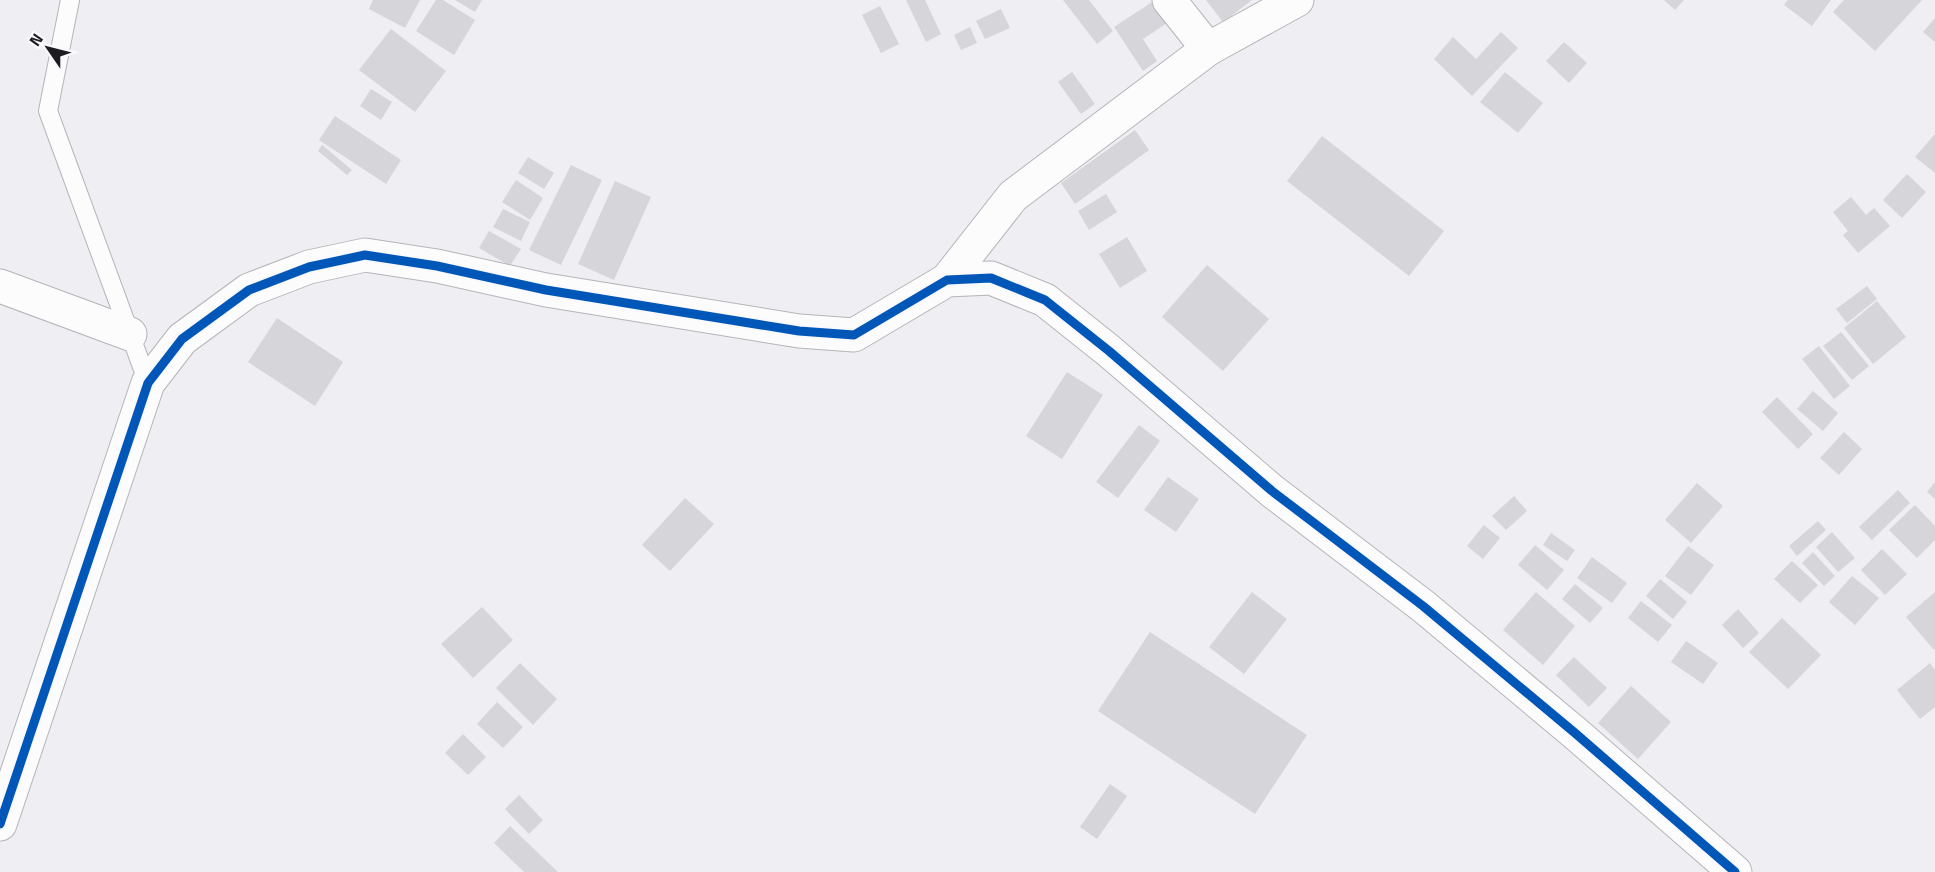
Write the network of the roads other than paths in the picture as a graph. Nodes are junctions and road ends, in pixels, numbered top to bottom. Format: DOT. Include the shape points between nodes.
graph roads {
  1 [pos="70,0"];
  2 [pos="1169,0"];
  3 [pos="1297,0"];
  4 [pos="1208,49"];
  5 [pos="947,280"];
  6 [pos="0,286"];
  7 [pos="130,334"];
  8 [pos="148,383"];
  9 [pos="0,824"];
  10 [pos="1735,872"];
  1 -- 7 [label="lane" via="48,111"];
  2 -- 4 [label="street"];
  3 -- 4 [label="street"];
  4 -- 5 [label="street" via="1013,196"];
  5 -- 8 [label="street" via="854,335 799,331 546,290 365,255 309,267 249,290 182,339"];
  5 -- 10 [label="street" via="991,278 1044,300 1272,491 1432,614"];
  6 -- 7 [label="street"];
  7 -- 8 [label="lane"];
  8 -- 9 [label="street"];
}
